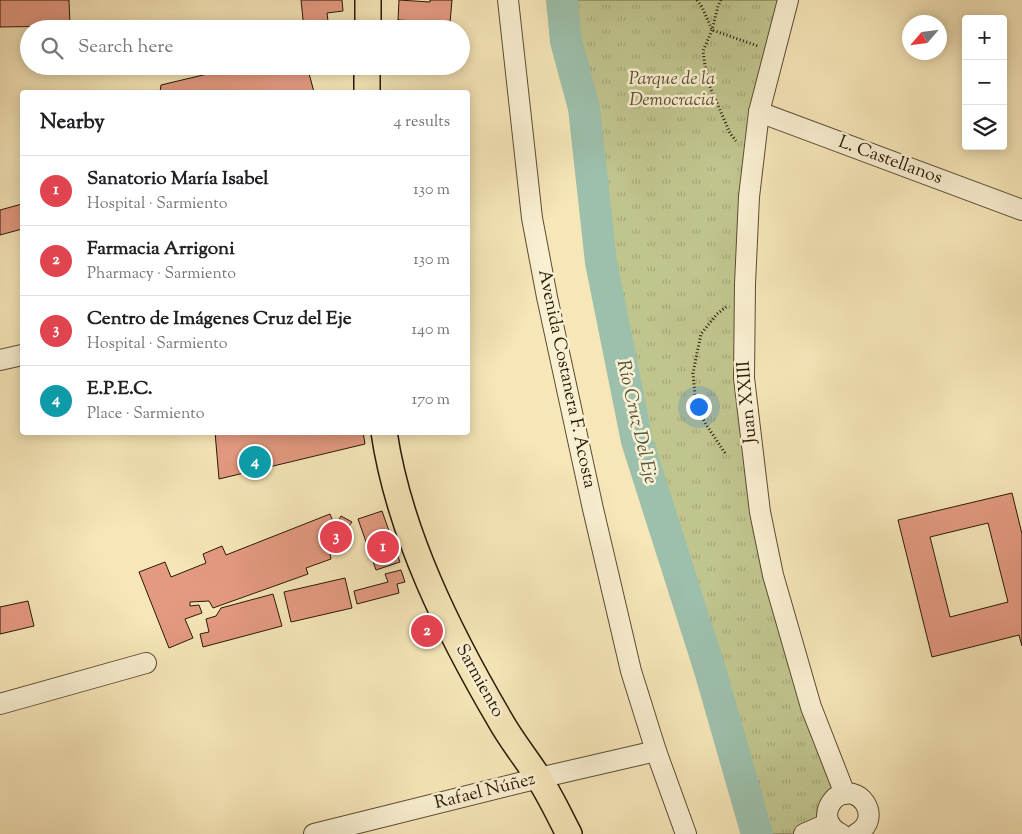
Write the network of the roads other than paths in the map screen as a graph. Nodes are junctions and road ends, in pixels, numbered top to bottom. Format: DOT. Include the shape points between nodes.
graph roads {
  1 [pos="368,0"];
  2 [pos="508,0"];
  3 [pos="788,0"];
  4 [pos="368,20"];
  5 [pos="367,75"];
  6 [pos="367,90"];
  7 [pos="759,112"];
  8 [pos="1022,210"];
  9 [pos="20,355"];
  10 [pos="0,360"];
  11 [pos="385,435"];
  12 [pos="146,663"];
  13 [pos="0,704"];
  14 [pos="656,751"];
  15 [pos="539,778"];
  16 [pos="845,794"];
  17 [pos="835,828"];
  18 [pos="862,832"];
  19 [pos="314,834"];
  20 [pos="569,834"];
  21 [pos="686,834"];
  22 [pos="804,834"];
  1 -- 4 [label="main road"];
  2 -- 14 [label="street, Avenida Costanera F. Acosta" via="532,218 547,297 631,671"];
  3 -- 7 [label="street, Juan XXIII"];
  5 -- 6 [label="main road"];
  7 -- 8 [label="street, L. Castellanos"];
  7 -- 16 [label="street, Juan XXIII" via="749,197 744,378 760,512 773,575 811,707"];
  9 -- 10 [label="street"];
  11 -- 15 [label="main road, Sarmiento" via="393,479 429,583 452,633 501,722"];
  12 -- 13 [label="street"];
  14 -- 15 [label="street, Rafael Núñez"];
  14 -- 21 [label="street, Avenida Costanera F. Acosta"];
  15 -- 19 [label="street, Rafael Núñez"];
  15 -- 20 [label="main road, Sarmiento"];
  16 -- 17 [label="street" via="830,804 827,813"];
  16 -- 18 [label="street" via="861,798 868,808 869,816"];
  17 -- 22 [label="street"];
}
